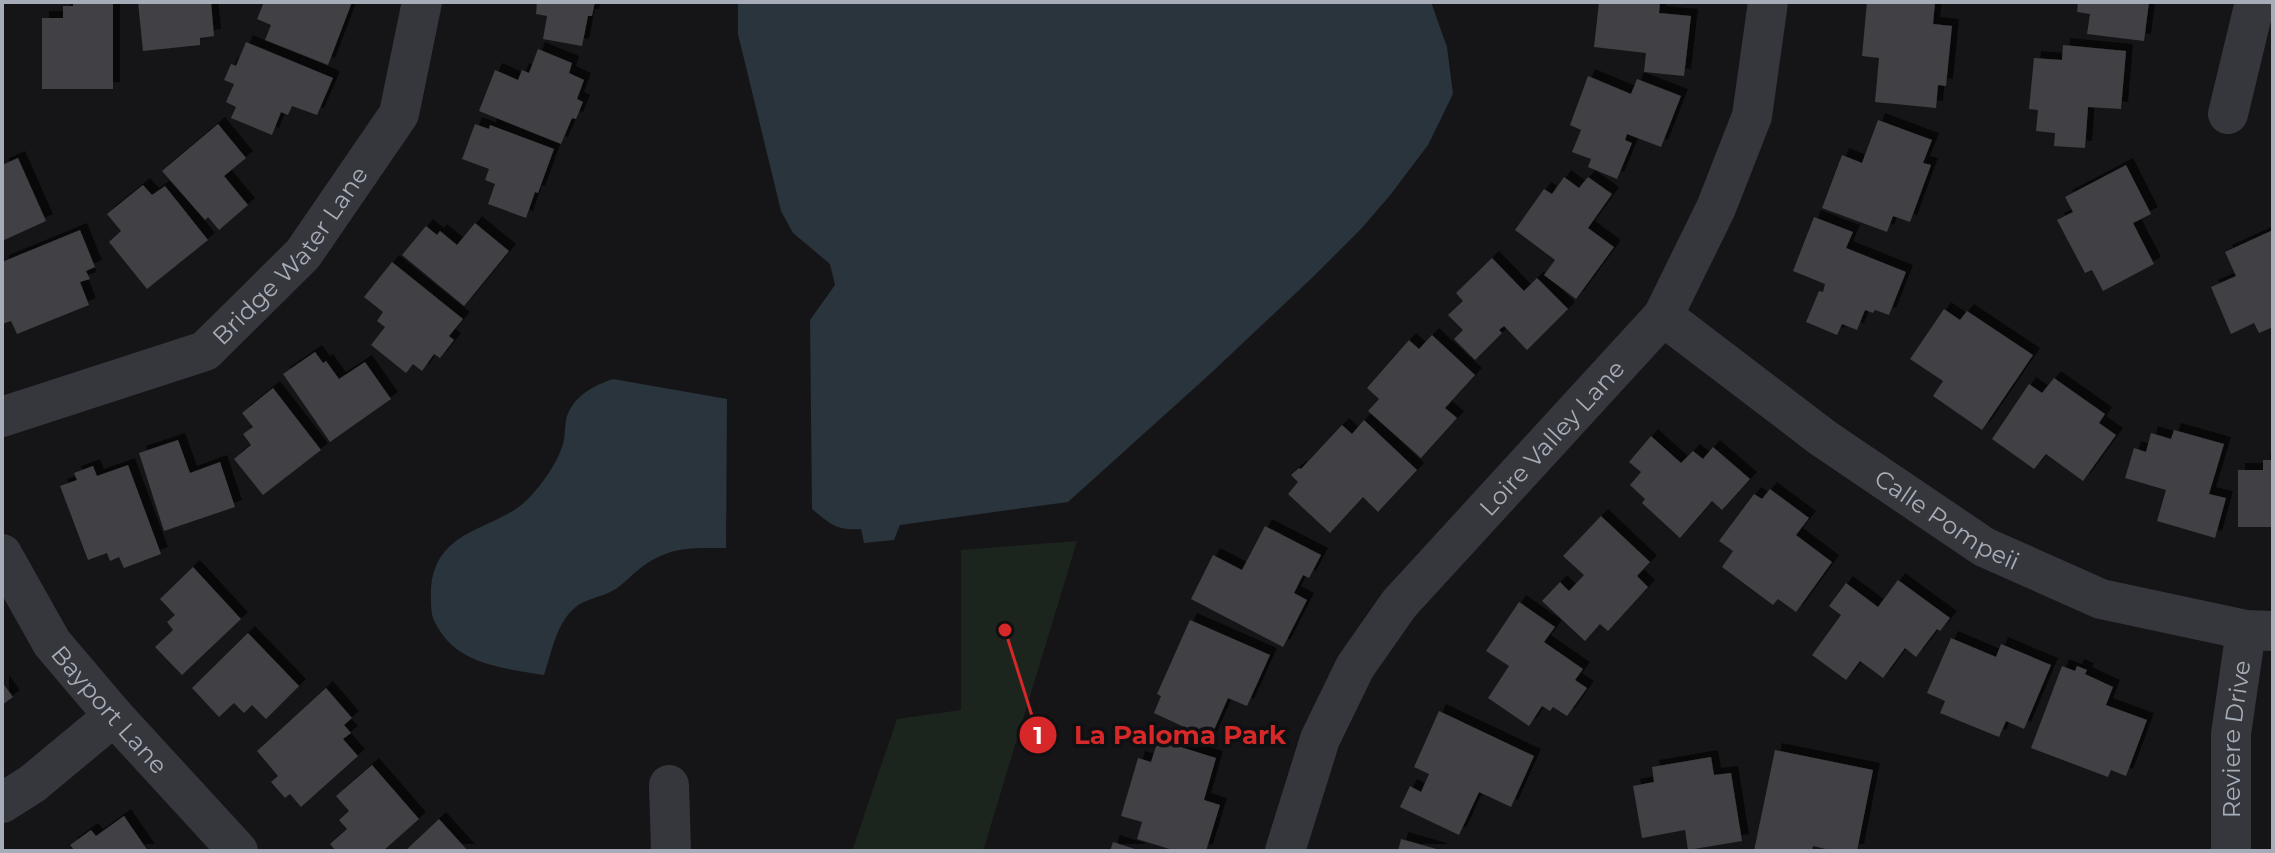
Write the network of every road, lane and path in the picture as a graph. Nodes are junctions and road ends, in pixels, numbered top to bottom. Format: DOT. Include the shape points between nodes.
graph roads {
  1 [pos="422,2"];
  2 [pos="1768,2"];
  3 [pos="2255,2"];
  4 [pos="2228,114"];
  5 [pos="1663,316"];
  6 [pos="2,417"];
  7 [pos="2,554"];
  8 [pos="2259,630"];
  9 [pos="114,716"];
  10 [pos="669,785"];
  11 [pos="2,803"];
  12 [pos="238,851"];
  13 [pos="671,851"];
  14 [pos="1285,851"];
  15 [pos="2231,851"];
  1 -- 6 [label="street, Bridge Water Lane" via="399,114 303,254 205,351"];
  2 -- 5 [label="street, Loire Valley Lane" via="1752,116 1716,208"];
  3 -- 4 [label="street"];
  5 -- 8 [label="street, Calle Pompeii" via="1823,438 1984,547 2101,599"];
  5 -- 14 [label="street, Loire Valley Lane" via="1399,604 1355,667 1320,739"];
  7 -- 9 [label="street, Bayport Lane" via="52,643"];
  8 -- 15 [label="street, Reviere Drive" via="2231,734"];
  9 -- 11 [label="street"];
  9 -- 12 [label="street, Bayport Lane"];
  10 -- 13 [label="street"];
}
